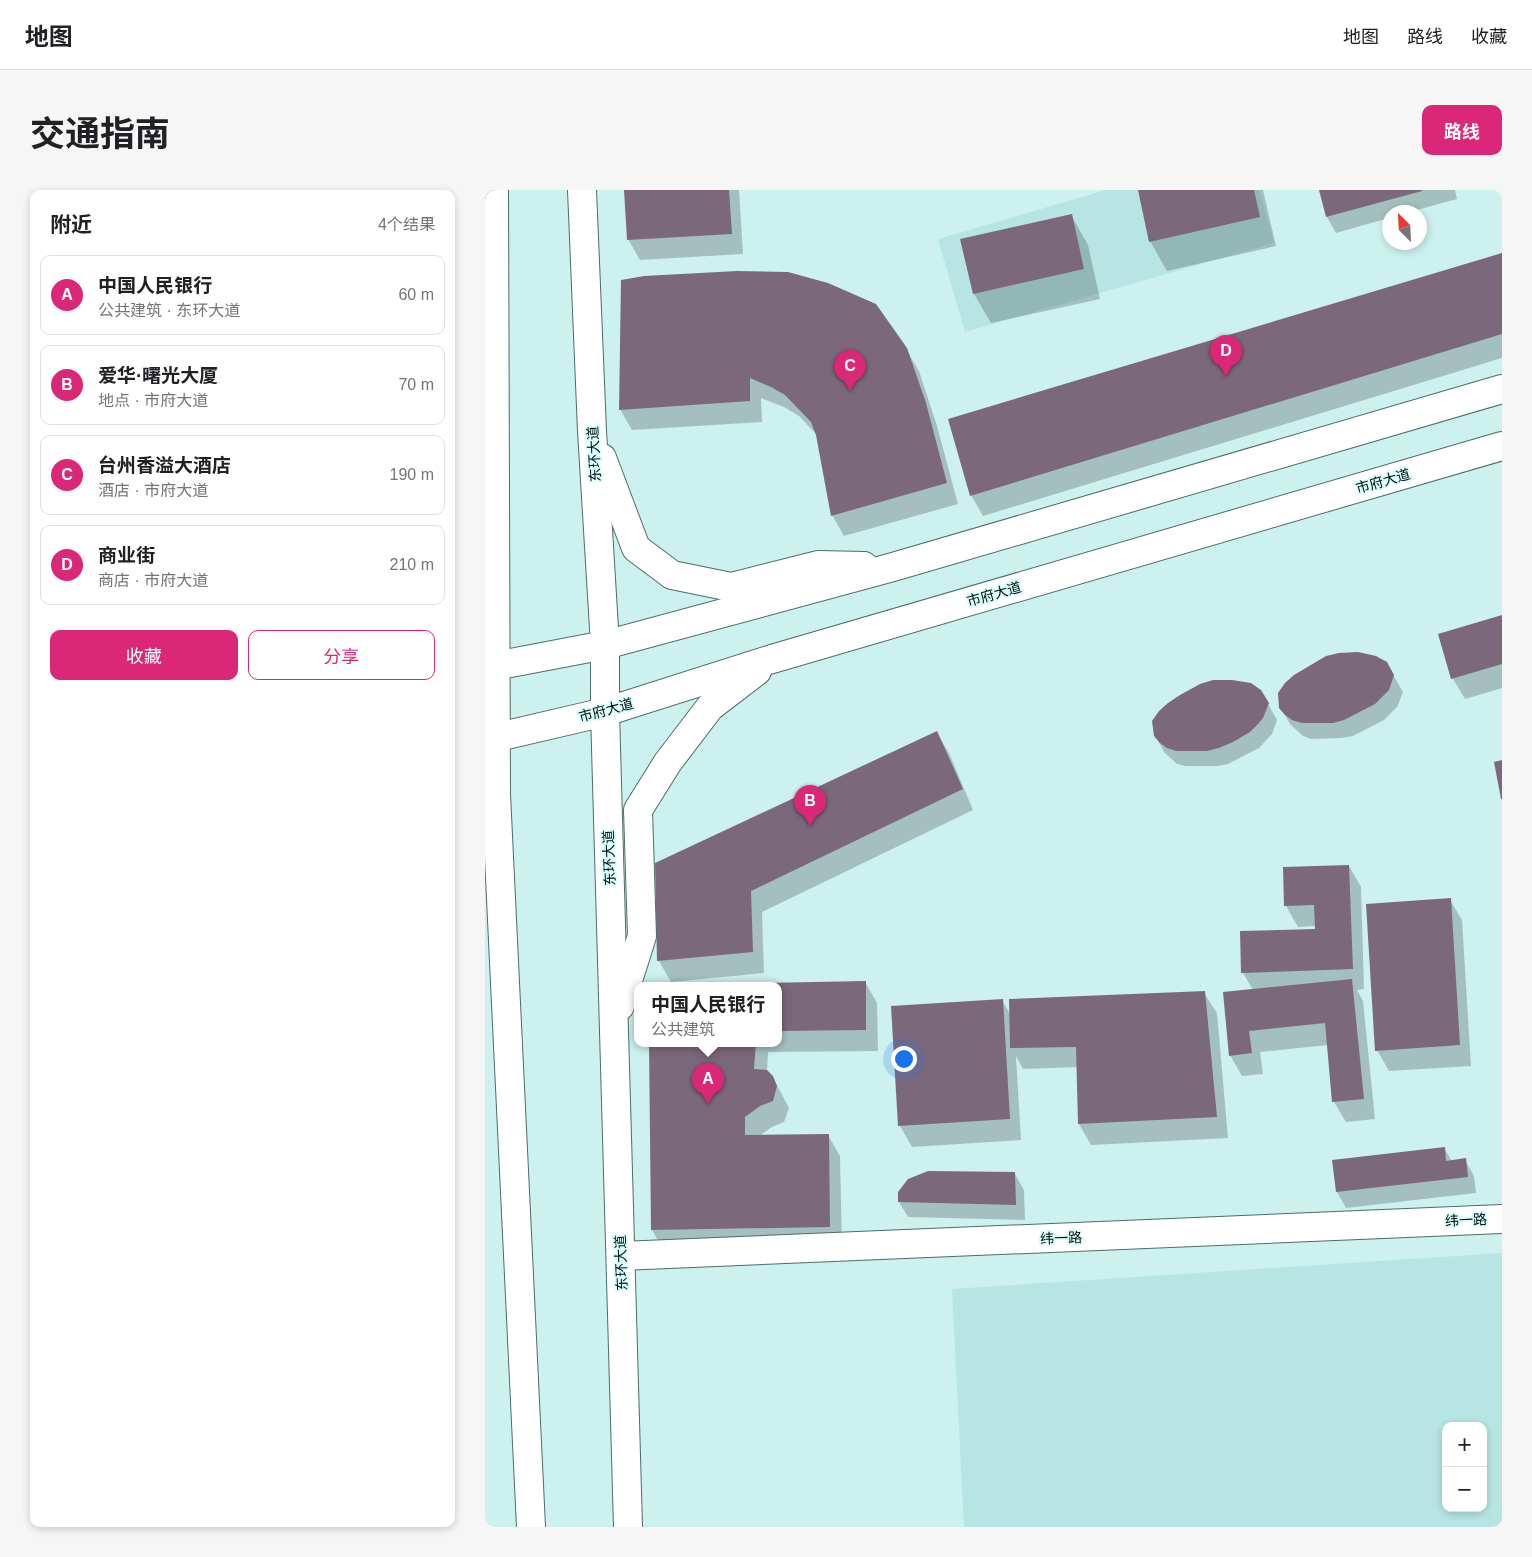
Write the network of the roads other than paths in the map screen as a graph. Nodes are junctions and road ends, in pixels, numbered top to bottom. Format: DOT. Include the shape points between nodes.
graph roads {
  1 [pos="494,190"];
  2 [pos="582,190"];
  3 [pos="490,360"];
  4 [pos="1502,389"];
  5 [pos="592,432"];
  6 [pos="1502,446"];
  7 [pos="893,567"];
  8 [pos="605,645"];
  9 [pos="772,659"];
  10 [pos="490,667"];
  11 [pos="605,712"];
  12 [pos="490,739"];
  13 [pos="485,930"];
  14 [pos="504,963"];
  15 [pos="614,1026"];
  16 [pos="1502,1219"];
  17 [pos="621,1256"];
  18 [pos="531,1527"];
  19 [pos="628,1527"];
  1 -- 3 [label="main road"];
  2 -- 5 [label="main road, 东环大道"];
  3 -- 10 [label="main road"];
  4 -- 7 [label="main road"];
  5 -- 7 [label="main road" via="636,548 672,575 731,588 818,565"];
  5 -- 8 [label="main road, 东环大道"];
  6 -- 9 [label="main road, 市府大道"];
  7 -- 8 [label="main road"];
  8 -- 10 [label="main road"];
  8 -- 11 [label="main road, 东环大道"];
  9 -- 11 [label="main road, 市府大道"];
  9 -- 15 [label="main road" via="710,707 668,762 638,810 642,936"];
  10 -- 12 [label="main road"];
  11 -- 12 [label="main road, 市府大道"];
  11 -- 15 [label="main road, 东环大道"];
  12 -- 14 [label="main road" via="496,794"];
  13 -- 14 [label="main road"];
  14 -- 18 [label="main road"];
  15 -- 17 [label="main road, 东环大道"];
  16 -- 17 [label="main road, 纬一路"];
  17 -- 19 [label="main road, 东环大道"];
}
